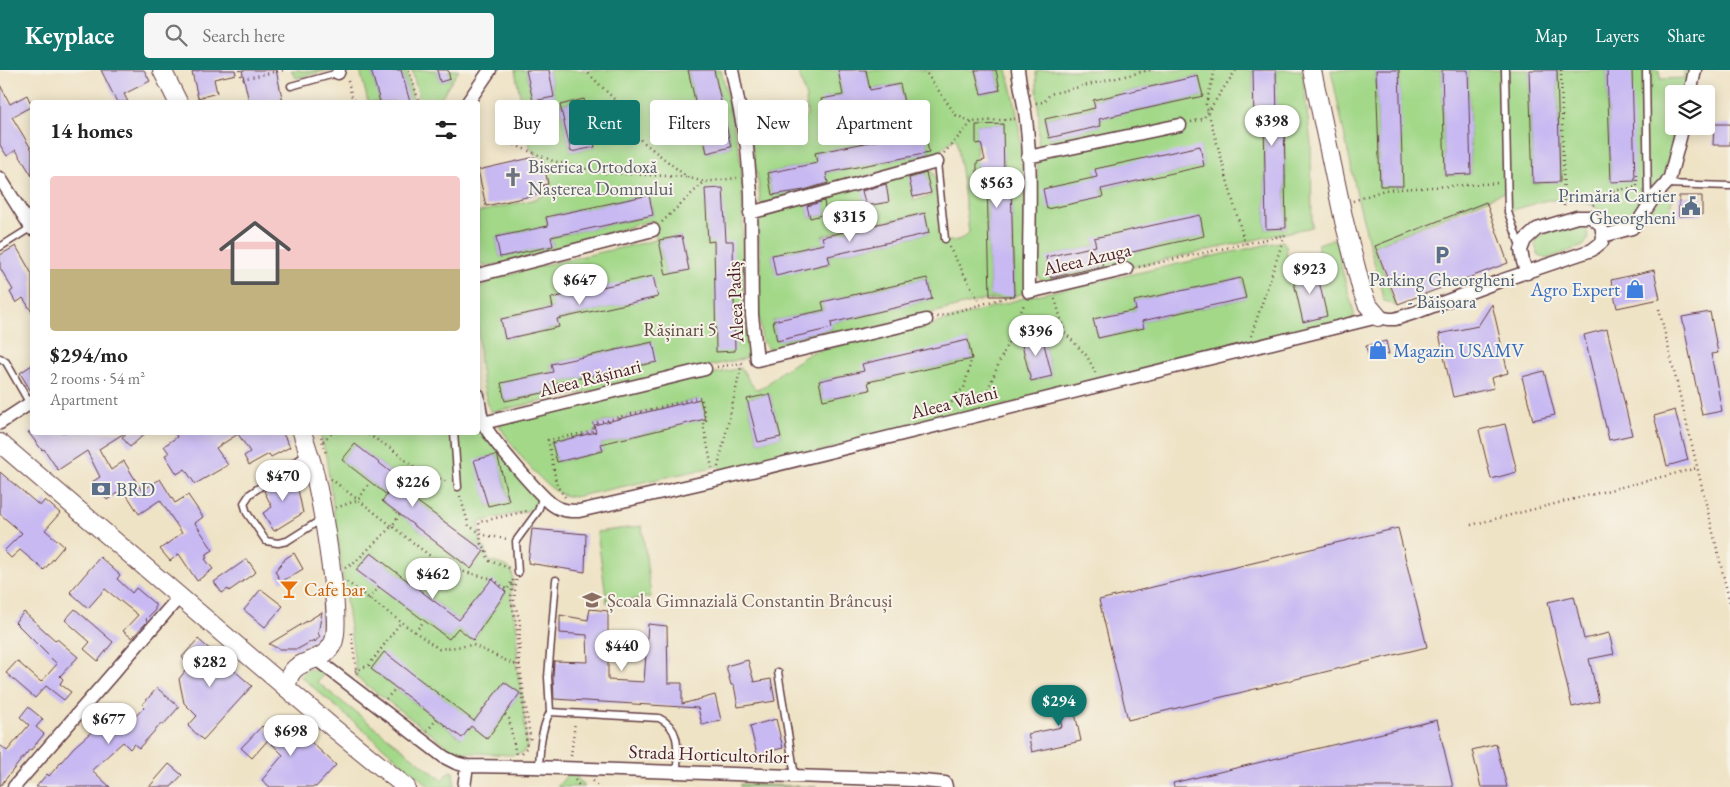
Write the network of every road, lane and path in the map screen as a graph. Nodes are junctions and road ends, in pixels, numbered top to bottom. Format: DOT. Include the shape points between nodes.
graph roads {
  1 [pos="162,70"];
  2 [pos="240,70"];
  3 [pos="284,70"];
  4 [pos="410,70"];
  5 [pos="490,70"];
  6 [pos="585,70"];
  7 [pos="732,70"];
  8 [pos="924,70"];
  9 [pos="1018,70"];
  10 [pos="1150,70"];
  11 [pos="1214,70"];
  12 [pos="1236,70"];
  13 [pos="1312,70"];
  14 [pos="1505,70"];
  15 [pos="1561,70"];
  16 [pos="1646,70"];
  17 [pos="1695,70"];
  18 [pos="341,74"];
  19 [pos="1692,85"];
  20 [pos="291,86"];
  21 [pos="177,100"];
  22 [pos="355,100"];
  23 [pos="418,100"];
  24 [pos="469,100"];
  25 [pos="1025,113"];
  26 [pos="1208,113"];
  27 [pos="972,122"];
  28 [pos="1180,125"];
  29 [pos="1681,135"];
  30 [pos="515,145"];
  31 [pos="1028,158"];
  32 [pos="937,162"];
  33 [pos="1647,162"];
  34 [pos="750,176"];
  35 [pos="0,178"];
  36 [pos="688,178"];
  37 [pos="704,182"];
  38 [pos="1507,183"];
  39 [pos="1666,184"];
  40 [pos="1730,186"];
  41 [pos="1348,203"];
  42 [pos="1648,205"];
  43 [pos="750,212"];
  44 [pos="1570,219"];
  45 [pos="30,225"];
  46 [pos="30,229"];
  47 [pos="653,230"];
  48 [pos="1603,236"];
  49 [pos="945,239"];
  50 [pos="1244,244"];
  51 [pos="0,248"];
  52 [pos="1521,250"];
  53 [pos="1128,269"];
  54 [pos="1527,273"];
  55 [pos="480,274"];
  56 [pos="1029,292"];
  57 [pos="980,304"];
  58 [pos="1659,308"];
  59 [pos="1378,317"];
  60 [pos="926,320"];
  61 [pos="1246,350"];
  62 [pos="0,358"];
  63 [pos="757,360"];
  64 [pos="970,361"];
  65 [pos="742,363"];
  66 [pos="705,369"];
  67 [pos="1101,386"];
  68 [pos="30,401"];
  69 [pos="30,404"];
  70 [pos="480,406"];
  71 [pos="976,416"];
  72 [pos="483,423"];
  73 [pos="0,424"];
  74 [pos="945,424"];
  75 [pos="303,435"];
  76 [pos="321,435"];
  77 [pos="369,435"];
  78 [pos="454,435"];
  79 [pos="0,443"];
  80 [pos="308,453"];
  81 [pos="326,456"];
  82 [pos="1697,468"];
  83 [pos="715,480"];
  84 [pos="370,482"];
  85 [pos="331,486"];
  86 [pos="458,487"];
  87 [pos="543,495"];
  88 [pos="358,500"];
  89 [pos="333,501"];
  90 [pos="527,511"];
  91 [pos="569,511"];
  92 [pos="400,514"];
  93 [pos="323,519"];
  94 [pos="1471,525"];
  95 [pos="392,526"];
  96 [pos="479,532"];
  97 [pos="516,541"];
  98 [pos="453,555"];
  99 [pos="341,562"];
  100 [pos="444,567"];
  101 [pos="514,576"];
  102 [pos="556,580"];
  103 [pos="379,587"];
  104 [pos="345,589"];
  105 [pos="180,596"];
  106 [pos="369,599"];
  107 [pos="1730,603"];
  108 [pos="424,621"];
  109 [pos="401,622"];
  110 [pos="350,625"];
  111 [pos="415,632"];
  112 [pos="316,659"];
  113 [pos="519,664"];
  114 [pos="263,667"];
  115 [pos="356,671"];
  116 [pos="778,672"];
  117 [pos="340,678"];
  118 [pos="357,678"];
  119 [pos="287,687"];
  120 [pos="386,699"];
  121 [pos="392,705"];
  122 [pos="550,712"];
  123 [pos="576,713"];
  124 [pos="505,715"];
  125 [pos="420,726"];
  126 [pos="434,736"];
  127 [pos="511,755"];
  128 [pos="516,761"];
  129 [pos="467,766"];
  130 [pos="536,767"];
  131 [pos="568,768"];
  132 [pos="676,772"];
  133 [pos="795,776"];
  134 [pos="14,787"];
  135 [pos="406,787"];
  136 [pos="464,787"];
  137 [pos="946,787"];
  1 -- 21 [label="street"];
  2 -- 3 [label="path" via="242,79"];
  4 -- 23 [label="path"];
  5 -- 24 [label="street"];
  6 -- 36 [label="path" via="619,104 637,137"];
  7 -- 34 [label="street, Aleea Padiș"];
  8 -- 27 [label="path" via="956,115"];
  9 -- 25 [label="street, Aleea Azuga"];
  10 -- 25 [label="path" via="1050,94 1044,102"];
  11 -- 26 [label="path" via="1206,104"];
  12 -- 26 [label="path"];
  13 -- 59 [label="street" via="1362,291 1367,304"];
  14 -- 38 [label="lane"];
  15 -- 44 [label="path"];
  16 -- 33 [label="lane"];
  17 -- 19 [label="street"];
  18 -- 20 [label="lane"];
  18 -- 22 [label="path"];
  25 -- 27 [label="path"];
  25 -- 31 [label="street, Aleea Azuga"];
  26 -- 28 [label="path" via="1203,119"];
  26 -- 50 [label="path"];
  27 -- 32 [label="path"];
  28 -- 31 [label="street"];
  29 -- 39 [label="street" via="1674,168"];
  30 -- 36 [label="path" via="553,161 603,173"];
  31 -- 56 [label="street, Aleea Azuga"];
  32 -- 43 [label="street"];
  32 -- 49 [label="lane"];
  33 -- 42 [label="lane"];
  33 -- 44 [label="path" via="1637,163 1637,187 1612,191"];
  34 -- 37 [label="path"];
  34 -- 43 [label="street, Aleea Padiș"];
  35 -- 45 [label="street"];
  36 -- 37 [label="path"];
  37 -- 47 [label="path"];
  38 -- 41 [label="path" via="1384,190"];
  38 -- 52 [label="lane" via="1508,212"];
  39 -- 40 [label="lane"];
  39 -- 42 [label="street"];
  42 -- 48 [label="street" via="1632,228"];
  43 -- 63 [label="street, Aleea Padiș" via="752,315"];
  44 -- 48 [label="street" via="1591,217 1597,220"];
  44 -- 52 [label="street" via="1537,229 1525,240"];
  46 -- 51 [label="lane"];
  47 -- 55 [label="street"];
  48 -- 54 [label="street, Aleea Văleni" via="1599,246 1592,250"];
  49 -- 57 [label="path"];
  50 -- 53 [label="path, Aleea Azuga"];
  50 -- 61 [label="path, Aleea Azuga" via="1285,236"];
  52 -- 54 [label="street"];
  53 -- 56 [label="street, Aleea Azuga"];
  54 -- 59 [label="street, Aleea Văleni" via="1396,318"];
  56 -- 57 [label="path"];
  56 -- 67 [label="path" via="1055,299 1065,333 1087,356"];
  56 -- 71 [label="path"];
  57 -- 60 [label="path"];
  58 -- 82 [label="path"];
  59 -- 61 [label="street, Aleea Văleni"];
  60 -- 63 [label="street, Aleea Padiș"];
  61 -- 67 [label="street, Aleea Văleni"];
  62 -- 68 [label="lane" via="6,362"];
  63 -- 65 [label="path"];
  64 -- 74 [label="path" via="964,388 943,415"];
  65 -- 66 [label="path"];
  65 -- 83 [label="path"];
  66 -- 72 [label="street, Aleea Rășinari"];
  67 -- 71 [label="street, Aleea Văleni"];
  69 -- 73 [label="street"];
  70 -- 72 [label="street"];
  71 -- 74 [label="street, Aleea Văleni"];
  72 -- 87 [label="street"];
  74 -- 83 [label="street, Aleea Văleni"];
  75 -- 80 [label="street"];
  76 -- 81 [label="path"];
  77 -- 86 [label="path" via="416,469"];
  78 -- 86 [label="lane"];
  79 -- 105 [label="street"];
  80 -- 93 [label="street"];
  80 -- 93 [label="lane" via="250,494 244,503 266,541 278,544"];
  82 -- 94 [label="path"];
  82 -- 107 [label="path"];
  83 -- 91 [label="street, Aleea Văleni"];
  83 -- 91 [label="path" via="701,397 595,423 592,424 594,431 548,440 557,486 565,496"];
  84 -- 88 [label="path"];
  85 -- 88 [label="path" via="330,478"];
  86 -- 96 [label="path" via="469,526"];
  87 -- 91 [label="street" via="553,505"];
  87 -- 97 [label="lane" via="538,511"];
  88 -- 89 [label="path" via="334,509"];
  88 -- 95 [label="path"];
  90 -- 96 [label="path" via="479,522"];
  92 -- 95 [label="path"];
  93 -- 112 [label="street" via="336,631 329,650"];
  95 -- 99 [label="path" via="353,564 342,570"];
  95 -- 100 [label="path"];
  96 -- 97 [label="path"];
  96 -- 101 [label="path" via="490,561 508,567"];
  97 -- 101 [label="lane"];
  98 -- 100 [label="path"];
  100 -- 101 [label="path" via="493,578 507,590"];
  101 -- 113 [label="path" via="514,600 520,622"];
  101 -- 113 [label="path" via="510,598 517,630"];
  102 -- 122 [label="lane" via="548,677"];
  103 -- 106 [label="path"];
  104 -- 106 [label="path" via="344,580"];
  105 -- 114 [label="street"];
  105 -- 134 [label="street"];
  106 -- 109 [label="path"];
  108 -- 111 [label="path"];
  109 -- 111 [label="path"];
  109 -- 115 [label="path" via="369,665"];
  110 -- 115 [label="path"];
  111 -- 113 [label="path" via="439,649 473,645"];
  112 -- 114 [label="street"];
  112 -- 117 [label="street, Strada Horticultorilor"];
  112 -- 119 [label="street" via="296,667 290,674"];
  113 -- 128 [label="path" via="527,747"];
  113 -- 130 [label="path"];
  114 -- 119 [label="street"];
  115 -- 117 [label="path"];
  115 -- 118 [label="path"];
  116 -- 133 [label="lane"];
  117 -- 129 [label="street, Strada Horticultorilor" via="444,757"];
  119 -- 135 [label="street"];
  120 -- 121 [label="path"];
  122 -- 123 [label="lane"];
  122 -- 130 [label="lane"];
  123 -- 131 [label="path"];
  123 -- 132 [label="lane" via="659,718 668,722 677,744"];
  124 -- 128 [label="path" via="509,719"];
  125 -- 126 [label="path"];
  127 -- 128 [label="path"];
  128 -- 129 [label="street, Strada Horticultorilor"];
  128 -- 130 [label="street, Strada Horticultorilor"];
  129 -- 136 [label="street"];
  130 -- 131 [label="street, Strada Horticultorilor"];
  131 -- 132 [label="street, Strada Horticultorilor"];
  132 -- 133 [label="street, Strada Horticultorilor"];
  133 -- 137 [label="street, Strada Horticultorilor" via="945,783"];
}
